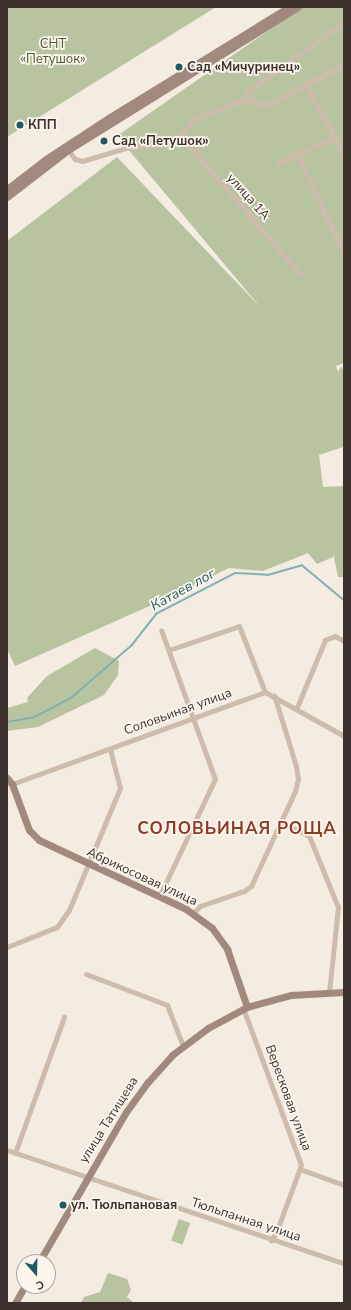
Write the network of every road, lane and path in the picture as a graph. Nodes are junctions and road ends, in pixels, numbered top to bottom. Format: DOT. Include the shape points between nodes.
graph roads {
  1 [pos="289,7"];
  2 [pos="298,7"];
  3 [pos="344,22"];
  4 [pos="344,65"];
  5 [pos="306,85"];
  6 [pos="249,99"];
  7 [pos="180,135"];
  8 [pos="335,136"];
  9 [pos="68,150"];
  10 [pos="297,154"];
  11 [pos="344,156"];
  12 [pos="48,161"];
  13 [pos="278,164"];
  14 [pos="7,189"];
  15 [pos="7,197"];
  16 [pos="344,253"];
  17 [pos="300,275"];
  18 [pos="161,630"];
  19 [pos="344,641"];
  20 [pos="169,650"];
  21 [pos="265,692"];
  22 [pos="274,695"];
  23 [pos="297,707"];
  24 [pos="194,718"];
  25 [pos="344,736"];
  26 [pos="110,749"];
  27 [pos="7,778"];
  28 [pos="12,784"];
  29 [pos="281,823"];
  30 [pos="88,865"];
  31 [pos="159,897"];
  32 [pos="193,913"];
  33 [pos="7,947"];
  34 [pos="86,974"];
  35 [pos="329,992"];
  36 [pos="344,992"];
  37 [pos="245,1008"];
  38 [pos="64,1017"];
  39 [pos="183,1046"];
  40 [pos="7,1150"];
  41 [pos="15,1153"];
  42 [pos="300,1169"];
  43 [pos="87,1178"];
  44 [pos="344,1184"];
  45 [pos="271,1240"];
  46 [pos="44,1254"];
  47 [pos="342,1263"];
  48 [pos="20,1294"];
  49 [pos="15,1303"];
  1 -- 12 [label="street"];
  2 -- 9 [label="street"];
  3 -- 6 [label="street" via="245,94"];
  4 -- 5 [label="street"];
  5 -- 6 [label="street" via="270,104 259,104"];
  5 -- 8 [label="street"];
  6 -- 7 [label="street" via="195,118"];
  7 -- 9 [label="street" via="164,143 126,148 89,160 75,159"];
  7 -- 17 [label="street, улица 1А"];
  8 -- 10 [label="street"];
  8 -- 11 [label="street"];
  9 -- 12 [label="street"];
  10 -- 13 [label="street"];
  10 -- 16 [label="street"];
  12 -- 14 [label="street"];
  12 -- 15 [label="street"];
  18 -- 20 [label="street"];
  19 -- 23 [label="street" via="331,636 323,644"];
  20 -- 21 [label="street" via="239,626"];
  20 -- 24 [label="street"];
  21 -- 22 [label="street"];
  21 -- 24 [label="street, Соловьиная улица"];
  22 -- 23 [label="street"];
  22 -- 29 [label="street" via="298,779"];
  23 -- 25 [label="street"];
  24 -- 26 [label="street, Соловьиная улица"];
  24 -- 31 [label="street" via="214,774 214,783"];
  26 -- 28 [label="street, Соловьиная улица"];
  26 -- 30 [label="street" via="120,788"];
  27 -- 28 [label="street, Абрикосовая улица"];
  28 -- 30 [label="street, Абрикосовая улица" via="33,836"];
  29 -- 32 [label="street" via="251,886 244,891 200,906"];
  29 -- 35 [label="street" via="309,836 338,907"];
  30 -- 31 [label="street, Абрикосовая улица"];
  30 -- 33 [label="street" via="74,901 60,923 48,932"];
  31 -- 32 [label="street, Абрикосовая улица"];
  32 -- 37 [label="street, Абрикосовая улица" via="212,928 223,942"];
  34 -- 39 [label="street" via="167,1005"];
  35 -- 36 [label="street, улица Татищева"];
  35 -- 37 [label="street, улица Татищева" via="284,996"];
  37 -- 39 [label="street, улица Татищева" via="208,1028"];
  37 -- 42 [label="street, Вересковая улица" via="301,1165"];
  38 -- 41 [label="street"];
  39 -- 43 [label="street, улица Татищева" via="161,1067 139,1094"];
  40 -- 41 [label="street, Тюльпанная улица"];
  41 -- 43 [label="street, Тюльпанная улица"];
  42 -- 44 [label="street"];
  42 -- 45 [label="street, Вересковая улица" via="276,1234"];
  43 -- 45 [label="street, Тюльпанная улица"];
  43 -- 46 [label="street, улица Татищева"];
  45 -- 47 [label="street, Тюльпанная улица"];
  48 -- 49 [label="street"];
}
